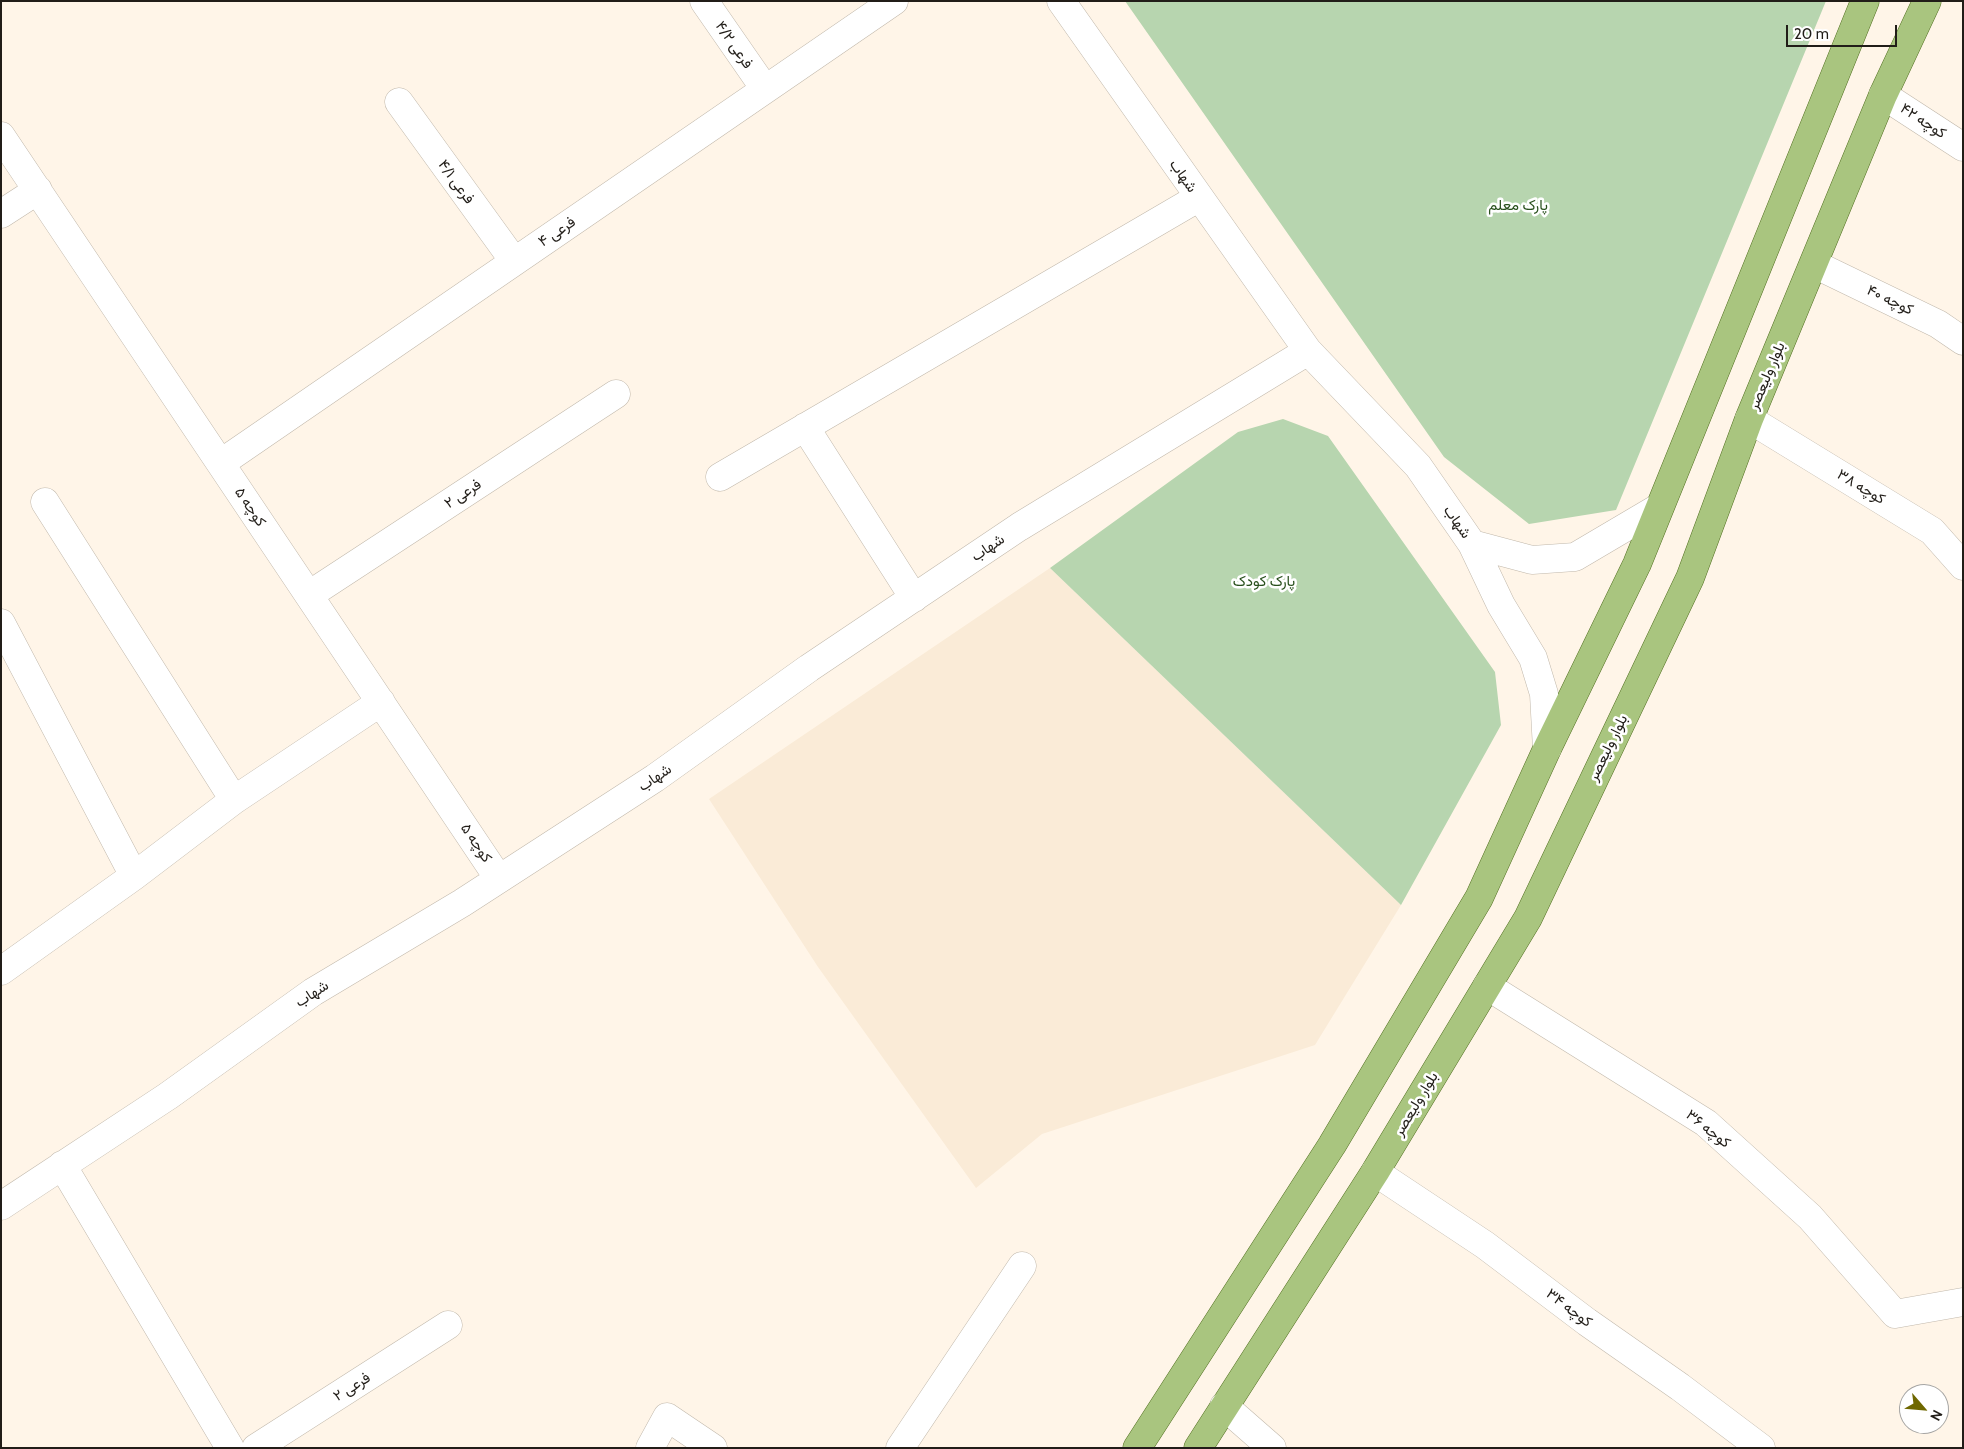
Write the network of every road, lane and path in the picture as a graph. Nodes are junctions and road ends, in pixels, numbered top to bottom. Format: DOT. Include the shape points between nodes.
graph roads {
  1 [pos="704,1"];
  2 [pos="894,1"];
  3 [pos="1061,1"];
  4 [pos="1865,1"];
  5 [pos="1927,1"];
  6 [pos="765,89"];
  7 [pos="1883,95"];
  8 [pos="399,102"];
  9 [pos="1,136"];
  10 [pos="1963,147"];
  11 [pos="38,190"];
  12 [pos="1198,198"];
  13 [pos="1,214"];
  14 [pos="514,261"];
  15 [pos="1814,264"];
  16 [pos="1963,341"];
  17 [pos="1308,350"];
  18 [pos="616,394"];
  19 [pos="1749,419"];
  20 [pos="805,428"];
  21 [pos="221,462"];
  22 [pos="720,477"];
  23 [pos="46,502"];
  24 [pos="1658,508"];
  25 [pos="1472,544"];
  26 [pos="1963,566"];
  27 [pos="309,595"];
  28 [pos="914,598"];
  29 [pos="3,628"];
  30 [pos="382,702"];
  31 [pos="1547,749"];
  32 [pos="234,800"];
  33 [pos="134,876"];
  34 [pos="499,879"];
  35 [pos="1,971"];
  36 [pos="1487,986"];
  37 [pos="62,1165"];
  38 [pos="1375,1172"];
  39 [pos="1,1206"];
  40 [pos="1022,1266"];
  41 [pos="1963,1302"];
  42 [pos="448,1326"];
  43 [pos="1224,1406"];
  44 [pos="230,1448"];
  45 [pos="256,1448"];
  46 [pos="650,1448"];
  47 [pos="713,1448"];
  48 [pos="900,1448"];
  49 [pos="1137,1448"];
  50 [pos="1198,1448"];
  51 [pos="1272,1448"];
  52 [pos="1761,1448"];
  1 -- 6 [label="street, فرعی ۴/۲"];
  2 -- 6 [label="street, فرعی ۴"];
  3 -- 12 [label="street, شهاب"];
  4 -- 24 [label="main road"];
  5 -- 7 [label="main road, بلوار ولیعصر"];
  6 -- 14 [label="street, فرعی ۴"];
  7 -- 10 [label="street, کوچه ۴۲"];
  7 -- 15 [label="main road, بلوار ولیعصر"];
  8 -- 14 [label="street, فرعی ۴/۱"];
  9 -- 11 [label="street, کوچه ۵"];
  11 -- 13 [label="street"];
  11 -- 21 [label="street, کوچه ۵"];
  12 -- 17 [label="street, شهاب"];
  12 -- 20 [label="street"];
  14 -- 21 [label="street, فرعی ۴"];
  15 -- 16 [label="street, کوچه ۴۰" via="1938,324"];
  15 -- 19 [label="main road, بلوار ولیعصر"];
  17 -- 25 [label="street, شهاب" via="1418,466"];
  17 -- 28 [label="street, شهاب" via="1019,526"];
  18 -- 27 [label="street, فرعی ۲"];
  19 -- 26 [label="street, کوچه ۳۸" via="1932,531"];
  19 -- 36 [label="main road, بلوار ولیعصر" via="1690,578 1528,918"];
  20 -- 22 [label="street"];
  20 -- 28 [label="street"];
  21 -- 27 [label="street, کوچه ۵"];
  23 -- 32 [label="street"];
  24 -- 25 [label="street, شهاب" via="1576,558 1532,560"];
  24 -- 31 [label="main road" via="1637,564"];
  25 -- 31 [label="street" via="1501,605 1533,658 1544,694"];
  27 -- 30 [label="street, کوچه ۵"];
  28 -- 34 [label="street, شهاب" via="655,778"];
  29 -- 33 [label="street"];
  30 -- 32 [label="street"];
  30 -- 34 [label="street, کوچه ۵"];
  31 -- 49 [label="main road" via="1474,905 1332,1145"];
  32 -- 33 [label="street"];
  33 -- 35 [label="street"];
  34 -- 37 [label="street, شهاب" via="313,992 168,1096"];
  36 -- 38 [label="main road, بلوار ولیعصر"];
  36 -- 41 [label="street, ۳۶ کوچه" via="1706,1123 1810,1217 1895,1314"];
  37 -- 39 [label="street, شهاب"];
  37 -- 44 [label="street"];
  38 -- 43 [label="main road, بلوار ولیعصر"];
  38 -- 52 [label="street, کوچه ۳۴" via="1485,1245"];
  40 -- 48 [label="street"];
  42 -- 45 [label="street, فرعی ۲"];
  43 -- 50 [label="main road, بلوار ولیعصر"];
  43 -- 51 [label="street"];
  46 -- 47 [label="street" via="667,1417"];
}
